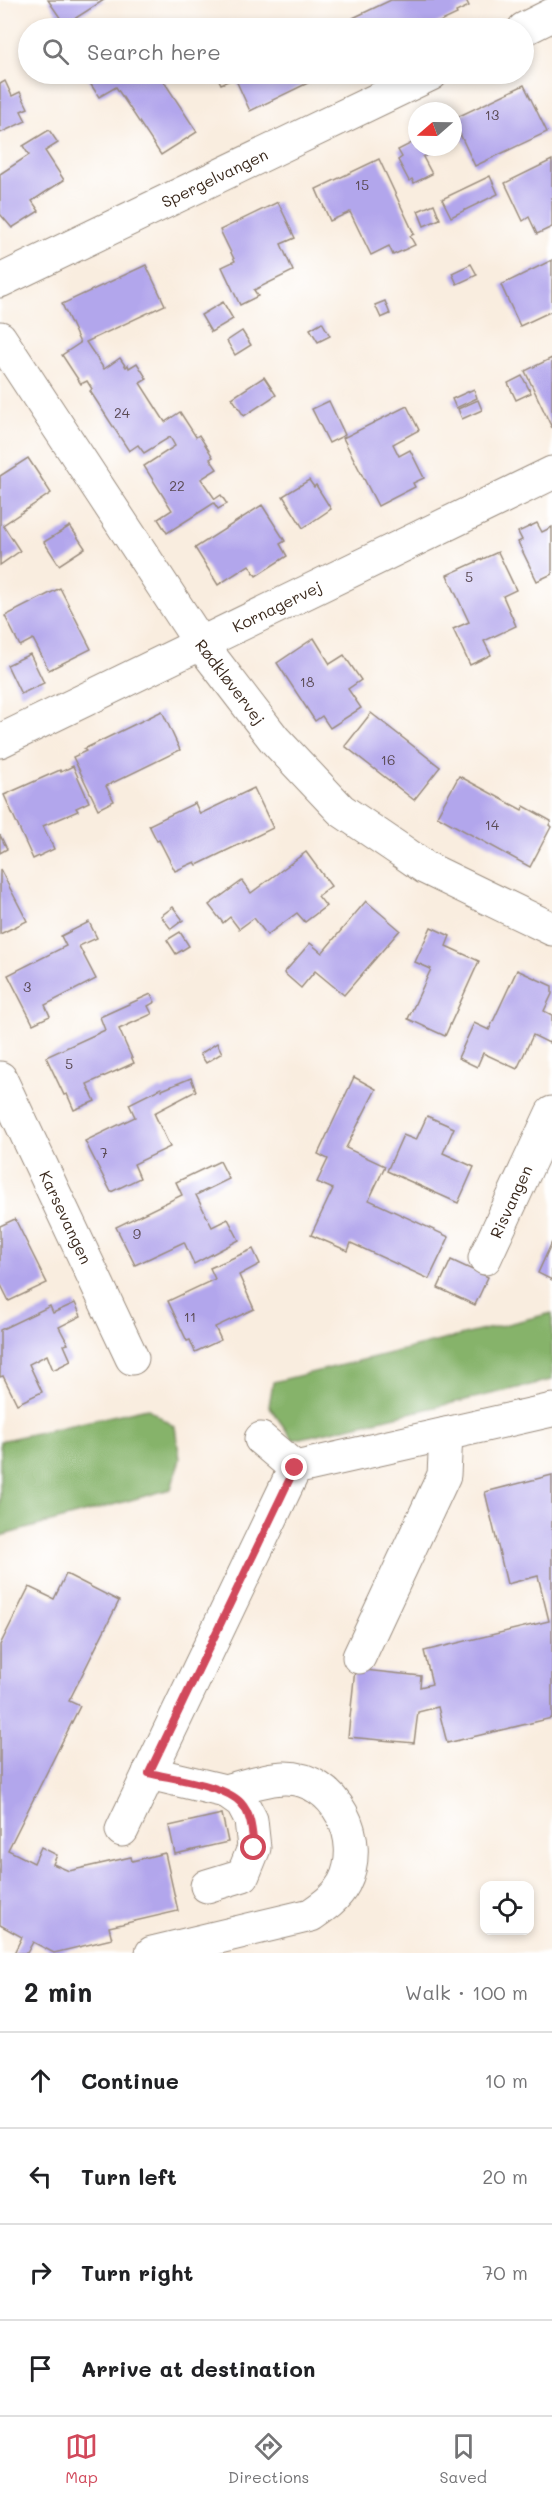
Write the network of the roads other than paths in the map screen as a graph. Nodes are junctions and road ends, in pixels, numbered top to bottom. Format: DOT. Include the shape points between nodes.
graph roads {
  1 [pos="552,15"];
  2 [pos="534,24"];
  3 [pos="410,84"];
  4 [pos="0,281"];
  5 [pos="0,339"];
  6 [pos="552,472"];
  7 [pos="201,644"];
  8 [pos="0,741"];
  9 [pos="552,929"];
  10 [pos="0,1078"];
  11 [pos="552,1113"];
  12 [pos="486,1258"];
  13 [pos="132,1358"];
  14 [pos="552,1410"];
  15 [pos="446,1434"];
  16 [pos="261,1439"];
  17 [pos="295,1468"];
  18 [pos="359,1658"];
  19 [pos="149,1773"];
  20 [pos="225,1791"];
  21 [pos="122,1830"];
  22 [pos="207,1886"];
  23 [pos="152,1953"];
  1 -- 2 [label="street"];
  3 -- 4 [label="street, Spergelvangen"];
  5 -- 7 [label="street, Rødkløvervej"];
  6 -- 7 [label="street, Kornagervej"];
  7 -- 8 [label="street, Kornagervej"];
  7 -- 9 [label="street, Rødkløvervej" via="274,739 341,810 426,868"];
  10 -- 13 [label="street, Karsevangen"];
  11 -- 12 [label="street, Risvangen"];
  14 -- 15 [label="street"];
  15 -- 17 [label="street"];
  15 -- 18 [label="street" via="444,1475"];
  16 -- 17 [label="street"];
  17 -- 19 [label="street"];
  19 -- 20 [label="street"];
  19 -- 21 [label="street"];
  20 -- 22 [label="street" via="242,1803 251,1820 254,1848 243,1875"];
  20 -- 23 [label="street" via="284,1778 306,1782 331,1797 348,1824 352,1855 344,1882 333,1899 311,1916"];
}
